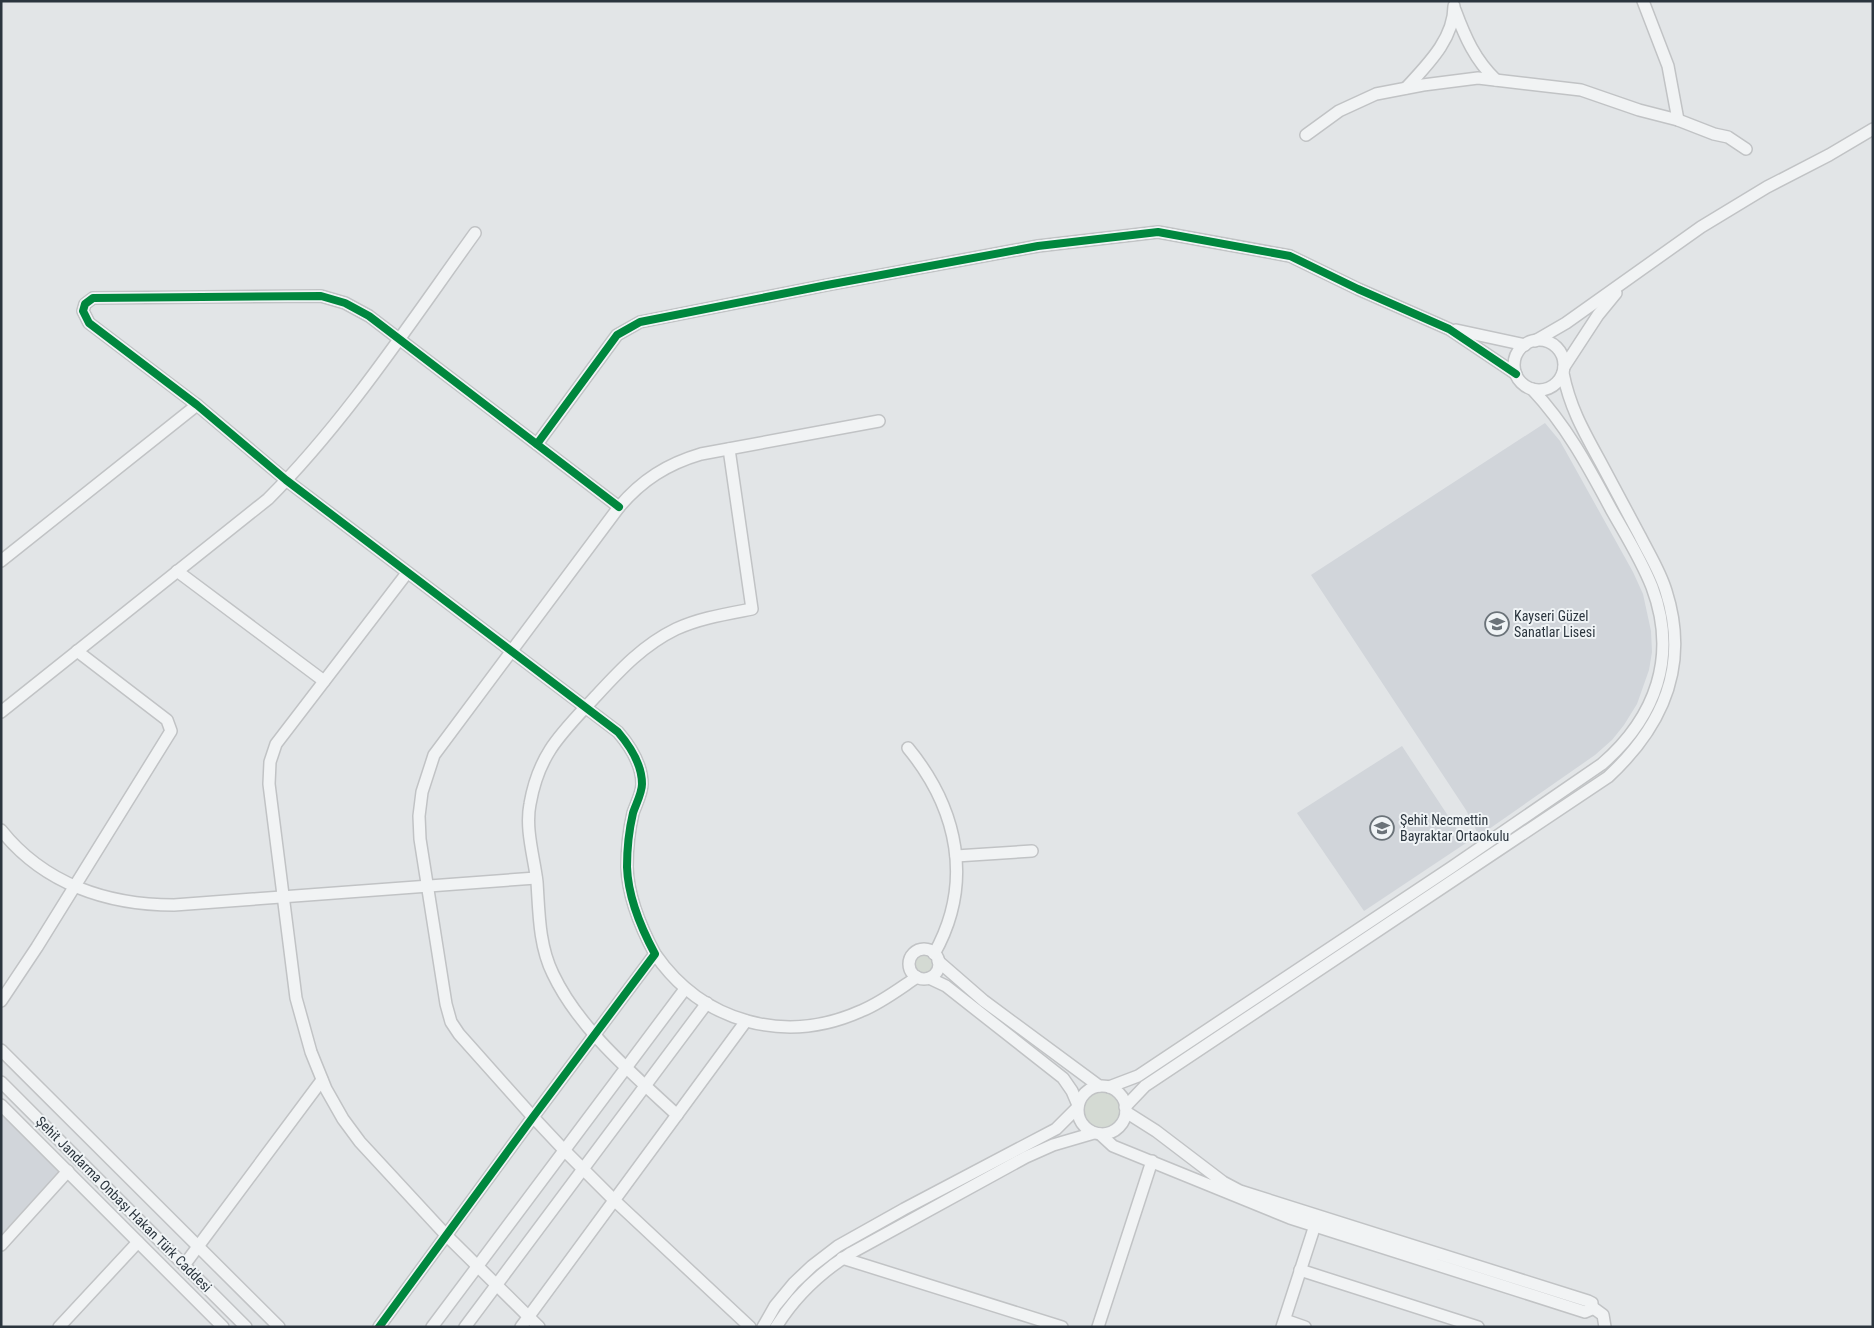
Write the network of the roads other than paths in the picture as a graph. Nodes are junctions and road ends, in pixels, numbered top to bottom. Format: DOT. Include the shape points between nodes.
graph roads {
  1 [pos="1643,1"];
  2 [pos="1453,4"];
  3 [pos="1496,80"];
  4 [pos="1406,88"];
  5 [pos="1678,120"];
  6 [pos="1873,129"];
  7 [pos="1306,135"];
  8 [pos="1746,149"];
  9 [pos="475,233"];
  10 [pos="1640,271"];
  11 [pos="1449,329"];
  12 [pos="399,339"];
  13 [pos="1530,343"];
  14 [pos="1563,370"];
  15 [pos="1516,374"];
  16 [pos="1532,389"];
  17 [pos="197,405"];
  18 [pos="879,421"];
  19 [pos="537,444"];
  20 [pos="729,449"];
  21 [pos="286,480"];
  22 [pos="619,507"];
  23 [pos="1,561"];
  24 [pos="177,571"];
  25 [pos="408,572"];
  26 [pos="77,651"];
  27 [pos="512,652"];
  28 [pos="324,681"];
  29 [pos="585,708"];
  30 [pos="1,712"];
  31 [pos="908,748"];
  32 [pos="1,830"];
  33 [pos="1032,852"];
  34 [pos="956,856"];
  35 [pos="536,878"];
  36 [pos="427,886"];
  37 [pos="74,887"];
  38 [pos="284,896"];
  39 [pos="655,954"];
  40 [pos="936,958"];
  41 [pos="917,977"];
  42 [pos="929,978"];
  43 [pos="685,989"];
  44 [pos="1,1001"];
  45 [pos="706,1003"];
  46 [pos="746,1021"];
  47 [pos="595,1034"];
  48 [pos="1,1050"];
  49 [pos="626,1067"];
  50 [pos="322,1080"];
  51 [pos="1,1082"];
  52 [pos="645,1086"];
  53 [pos="1104,1086"];
  54 [pos="1078,1106"];
  55 [pos="1126,1109"];
  56 [pos="4,1111"];
  57 [pos="677,1115"];
  58 [pos="533,1117"];
  59 [pos="1097,1134"];
  60 [pos="564,1150"];
  61 [pos="1152,1162"];
  62 [pos="583,1169"];
  63 [pos="68,1171"];
  64 [pos="614,1200"];
  65 [pos="1316,1220"];
  66 [pos="446,1235"];
  67 [pos="138,1242"];
  68 [pos="1,1245"];
  69 [pos="199,1247"];
  70 [pos="842,1258"];
  71 [pos="185,1264"];
  72 [pos="478,1266"];
  73 [pos="1300,1270"];
  74 [pos="496,1285"];
  75 [pos="529,1316"];
  76 [pos="1284,1324"];
  77 [pos="221,1326"];
  78 [pos="59,1327"];
  79 [pos="246,1327"];
  80 [pos="279,1327"];
  81 [pos="379,1327"];
  82 [pos="432,1327"];
  83 [pos="465,1327"];
  84 [pos="521,1327"];
  85 [pos="538,1327"];
  86 [pos="750,1327"];
  87 [pos="763,1327"];
  88 [pos="776,1327"];
  89 [pos="1062,1327"];
  90 [pos="1098,1327"];
  91 [pos="1305,1327"];
  92 [pos="1478,1327"];
  93 [pos="1605,1327"];
  1 -- 5 [label="street" via="1668,66"];
  2 -- 3 [label="street" via="1473,53"];
  2 -- 4 [label="street" via="1453,19 1446,37"];
  3 -- 4 [label="street" via="1478,78"];
  3 -- 5 [label="street" via="1581,90"];
  4 -- 7 [label="street" via="1363,99 1328,118"];
  5 -- 8 [label="street" via="1728,137"];
  6 -- 10 [label="street" via="1758,192 1701,227"];
  9 -- 12 [label="street"];
  10 -- 13 [label="street" via="1566,323"];
  10 -- 14 [label="street" via="1607,303"];
  11 -- 13 [label="street"];
  11 -- 15 [label="street"];
  11 -- 19 [label="street" via="1290,256 1158,232 1038,246 640,322 616,335"];
  12 -- 17 [label="street" via="361,311 321,296 93,298 85,304 83,311 89,323"];
  12 -- 19 [label="street"];
  12 -- 21 [label="street" via="319,444"];
  13 -- 14 [label="street" via="1546,342 1556,347 1562,356"];
  13 -- 15 [label="street" via="1521,348 1515,358"];
  14 -- 16 [label="street" via="1557,382 1548,389"];
  14 -- 55 [label="street" via="1566,390 1578,422 1656,566 1669,600 1674,632 1673,666 1663,704 1651,728 1608,777 1145,1086"];
  15 -- 16 [label="street" via="1522,384"];
  16 -- 53 [label="street" via="1580,450 1641,564 1656,599 1662,634 1662,660 1655,690 1638,724 1602,764 1513,826 1138,1076"];
  17 -- 21 [label="street"];
  17 -- 23 [label="street"];
  18 -- 20 [label="street"];
  19 -- 22 [label="street"];
  20 -- 22 [label="street" via="686,458 661,470 640,485"];
  20 -- 29 [label="street" via="752,609 700,620 663,636 630,660"];
  21 -- 24 [label="street" via="268,499"];
  21 -- 25 [label="street"];
  22 -- 27 [label="street"];
  24 -- 26 [label="street"];
  24 -- 28 [label="street"];
  25 -- 27 [label="street"];
  25 -- 28 [label="street"];
  26 -- 30 [label="street"];
  26 -- 37 [label="street" via="168,720 171,731"];
  27 -- 29 [label="street"];
  27 -- 36 [label="street" via="434,755 429,767 419,816"];
  28 -- 38 [label="street" via="276,744 270,762 269,784"];
  29 -- 35 [label="street" via="552,745 532,792 528,816"];
  29 -- 39 [label="street" via="624,739 640,768 642,786 631,826 628,868 634,902"];
  31 -- 34 [label="street" via="940,798"];
  32 -- 37 [label="street" via="39,866"];
  33 -- 34 [label="street"];
  34 -- 40 [label="street" via="957,882 953,907"];
  35 -- 36 [label="street"];
  35 -- 47 [label="street" via="542,948 564,996"];
  36 -- 38 [label="street"];
  36 -- 58 [label="street" via="451,1022"];
  37 -- 38 [label="street" via="124,901 160,905"];
  37 -- 44 [label="street"];
  38 -- 50 [label="street" via="296,998"];
  39 -- 43 [label="street"];
  39 -- 47 [label="street"];
  40 -- 41 [label="street" via="923,950 912,956 910,968"];
  40 -- 42 [label="street" via="936,973"];
  40 -- 53 [label="street" via="984,1001"];
  41 -- 42 [label="street"];
  41 -- 46 [label="street" via="871,1007 831,1022 797,1027"];
  42 -- 54 [label="street" via="946,986 1063,1078"];
  43 -- 45 [label="street"];
  43 -- 49 [label="street"];
  45 -- 46 [label="street"];
  45 -- 52 [label="street"];
  46 -- 57 [label="street"];
  47 -- 49 [label="street"];
  47 -- 58 [label="street"];
  48 -- 69 [label="street"];
  49 -- 52 [label="street"];
  49 -- 60 [label="street"];
  50 -- 66 [label="street" via="356,1136"];
  50 -- 69 [label="street"];
  51 -- 71 [label="street, Şehit Jandarma Onbaşı Hakan Türk Caddesi"];
  52 -- 57 [label="street"];
  52 -- 62 [label="street"];
  53 -- 54 [label="street" via="1084,1094"];
  53 -- 55 [label="street" via="1118,1092"];
  54 -- 59 [label="street" via="1082,1124"];
  54 -- 87 [label="street" via="1056,1129 838,1246 794,1283"];
  55 -- 59 [label="street" via="1119,1127 1110,1133"];
  55 -- 65 [label="street" via="1231,1187"];
  56 -- 63 [label="street, Şehit Jandarma Onbaşı Hakan Türk Caddesi"];
  57 -- 64 [label="street"];
  58 -- 60 [label="street"];
  58 -- 66 [label="street"];
  59 -- 61 [label="street" via="1113,1146"];
  59 -- 70 [label="street" via="1053,1145 1026,1157"];
  60 -- 62 [label="street"];
  60 -- 72 [label="street"];
  61 -- 65 [label="street" via="1290,1218"];
  61 -- 90 [label="street"];
  62 -- 64 [label="street"];
  62 -- 74 [label="street"];
  63 -- 67 [label="street, Şehit Jandarma Onbaşı Hakan Türk Caddesi"];
  63 -- 68 [label="street"];
  64 -- 75 [label="street"];
  64 -- 86 [label="street"];
  65 -- 73 [label="street"];
  65 -- 93 [label="street" via="1589,1307 1602,1315"];
  66 -- 72 [label="street"];
  66 -- 81 [label="street"];
  67 -- 77 [label="street, Şehit Jandarma Onbaşı Hakan Türk Caddesi"];
  67 -- 78 [label="street"];
  69 -- 71 [label="street"];
  69 -- 80 [label="street"];
  70 -- 88 [label="street" via="821,1274"];
  70 -- 89 [label="street"];
  71 -- 79 [label="street, Şehit Jandarma Onbaşı Hakan Türk Caddesi"];
  72 -- 74 [label="street"];
  72 -- 82 [label="street"];
  73 -- 76 [label="street"];
  73 -- 92 [label="street"];
  74 -- 75 [label="street"];
  74 -- 83 [label="street"];
  75 -- 84 [label="street"];
  75 -- 85 [label="street"];
  76 -- 91 [label="street"];
}
